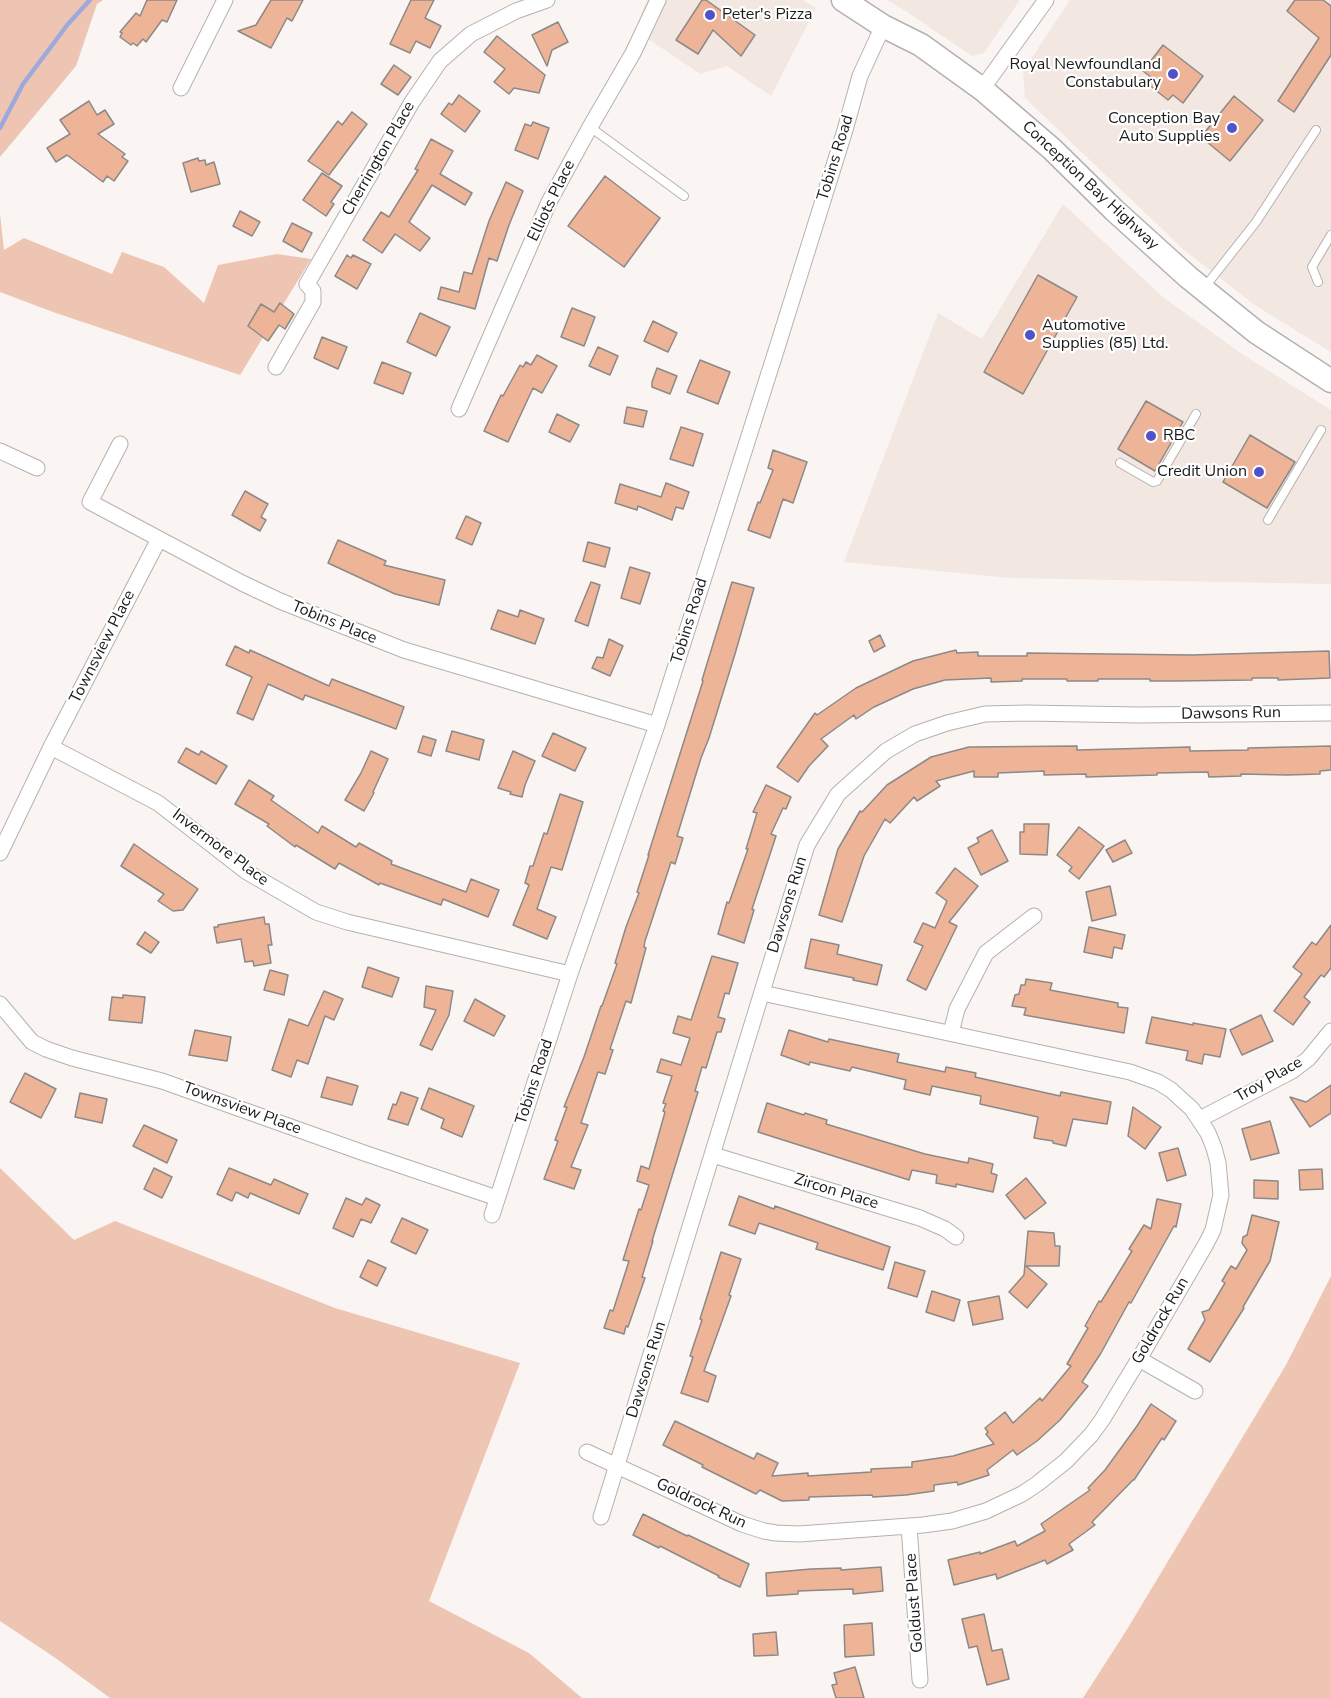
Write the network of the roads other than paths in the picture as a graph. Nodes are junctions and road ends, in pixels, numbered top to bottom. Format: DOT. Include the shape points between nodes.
graph roads {
  1 [pos="225,0"];
  2 [pos="547,0"];
  3 [pos="657,0"];
  4 [pos="1046,0"];
  5 [pos="855,3"];
  6 [pos="883,26"];
  7 [pos="181,88"];
  8 [pos="982,89"];
  9 [pos="590,127"];
  10 [pos="1316,130"];
  11 [pos="684,196"];
  12 [pos="1331,235"];
  13 [pos="1318,282"];
  14 [pos="1203,289"];
  15 [pos="276,367"];
  16 [pos="1331,381"];
  17 [pos="459,409"];
  18 [pos="1196,414"];
  19 [pos="1321,430"];
  20 [pos="120,444"];
  21 [pos="0,451"];
  22 [pos="1120,463"];
  23 [pos="37,468"];
  24 [pos="1268,520"];
  25 [pos="159,539"];
  26 [pos="1331,713"];
  27 [pos="657,725"];
  28 [pos="51,747"];
  29 [pos="0,853"];
  30 [pos="1034,916"];
  31 [pos="570,974"];
  32 [pos="762,993"];
  33 [pos="0,1004"];
  34 [pos="1331,1031"];
  35 [pos="951,1033"];
  36 [pos="1200,1119"];
  37 [pos="713,1155"];
  38 [pos="497,1197"];
  39 [pos="492,1215"];
  40 [pos="957,1237"];
  41 [pos="1139,1359"];
  42 [pos="1195,1390"];
  43 [pos="587,1452"];
  44 [pos="618,1465"];
  45 [pos="601,1517"];
  46 [pos="909,1526"];
  47 [pos="920,1680"];
  1 -- 7 [label="street"];
  2 -- 15 [label="street, Cherrington Place" via="471,34 440,61 412,102 307,284 313,291 314,302"];
  3 -- 9 [label="street, Elliots Place" via="633,53"];
  4 -- 8 [label="street"];
  5 -- 6 [label="main road, Conception Bay Highway"];
  6 -- 8 [label="main road, Conception Bay Highway" via="921,45"];
  6 -- 27 [label="street, Tobins Road" via="860,76"];
  8 -- 14 [label="main road, Conception Bay Highway"];
  9 -- 11 [label="lane"];
  9 -- 17 [label="street, Elliots Place" via="549,202"];
  10 -- 14 [label="lane" via="1256,222"];
  12 -- 13 [label="lane" via="1312,267"];
  14 -- 16 [label="main road, Conception Bay Highway" via="1256,332"];
  18 -- 22 [label="lane" via="1158,481 1153,482"];
  19 -- 24 [label="lane"];
  20 -- 25 [label="street, Tobins Place" via="90,502"];
  21 -- 23 [label="street"];
  25 -- 27 [label="street, Tobins Place" via="280,601 404,650"];
  25 -- 28 [label="street, Townsview Place"];
  26 -- 32 [label="street, Dawsons Run" via="985,714 915,734 886,751 838,794 807,845"];
  27 -- 31 [label="street, Tobins Road"];
  28 -- 29 [label="street, Townsview Place"];
  28 -- 31 [label="street, Invermore Place" via="158,803 247,872 316,912"];
  30 -- 35 [label="street" via="986,953 957,1009"];
  31 -- 38 [label="street, Tobins Road"];
  32 -- 35 [label="street, Goldrock Run"];
  32 -- 37 [label="street, Dawsons Run"];
  33 -- 38 [label="street, Townsview Place" via="32,1042 46,1049 162,1081"];
  34 -- 36 [label="street, Troy Place" via="1300,1065"];
  35 -- 36 [label="street, Goldrock Run" via="1130,1071 1171,1090"];
  36 -- 41 [label="street, Goldrock Run" via="1218,1162 1218,1213 1206,1244"];
  37 -- 40 [label="street, Zircon Place" via="920,1218"];
  37 -- 44 [label="street, Dawsons Run"];
  38 -- 39 [label="street, Tobins Road"];
  41 -- 42 [label="street"];
  41 -- 46 [label="street, Goldrock Run" via="1091,1435 1038,1484 986,1511 952,1521"];
  43 -- 44 [label="street, Goldrock Run"];
  44 -- 45 [label="street, Dawsons Run"];
  44 -- 46 [label="street, Goldrock Run" via="764,1531 800,1534"];
  46 -- 47 [label="street, Goldust Place"];
}
